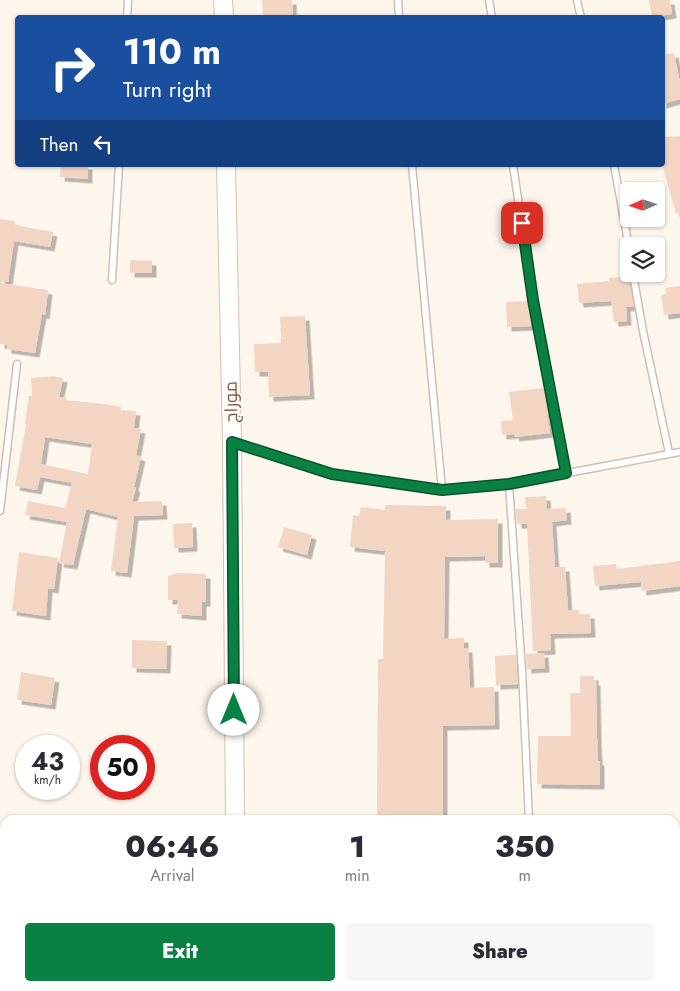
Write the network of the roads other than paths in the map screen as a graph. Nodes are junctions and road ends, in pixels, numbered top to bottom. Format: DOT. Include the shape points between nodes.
graph roads {
  1 [pos="128,0"];
  2 [pos="223,0"];
  3 [pos="398,0"];
  4 [pos="489,0"];
  5 [pos="577,0"];
  6 [pos="127,15"];
  7 [pos="224,15"];
  8 [pos="399,15"];
  9 [pos="492,15"];
  10 [pos="580,15"];
  11 [pos="119,167"];
  12 [pos="226,167"];
  13 [pos="412,167"];
  14 [pos="513,167"];
  15 [pos="614,167"];
  16 [pos="627,237"];
  17 [pos="112,280"];
  18 [pos="635,282"];
  19 [pos="17,364"];
  20 [pos="232,442"];
  21 [pos="680,452"];
  22 [pos="670,454"];
  23 [pos="566,473"];
  24 [pos="509,484"];
  25 [pos="442,490"];
  26 [pos="0,511"];
  27 [pos="235,815"];
  28 [pos="529,815"];
  1 -- 6 [label="lane"];
  2 -- 7 [label="main road"];
  3 -- 8 [label="lane"];
  4 -- 9 [label="lane"];
  5 -- 10 [label="lane"];
  11 -- 17 [label="lane"];
  12 -- 20 [label="main road, موراج"];
  13 -- 25 [label="lane"];
  14 -- 23 [label="lane" via="533,300"];
  15 -- 16 [label="lane"];
  18 -- 22 [label="lane"];
  19 -- 26 [label="lane"];
  20 -- 25 [label="lane" via="332,474"];
  20 -- 27 [label="main road, موراج"];
  21 -- 22 [label="lane"];
  22 -- 23 [label="lane"];
  23 -- 24 [label="lane"];
  24 -- 25 [label="lane"];
  24 -- 28 [label="lane"];
}
